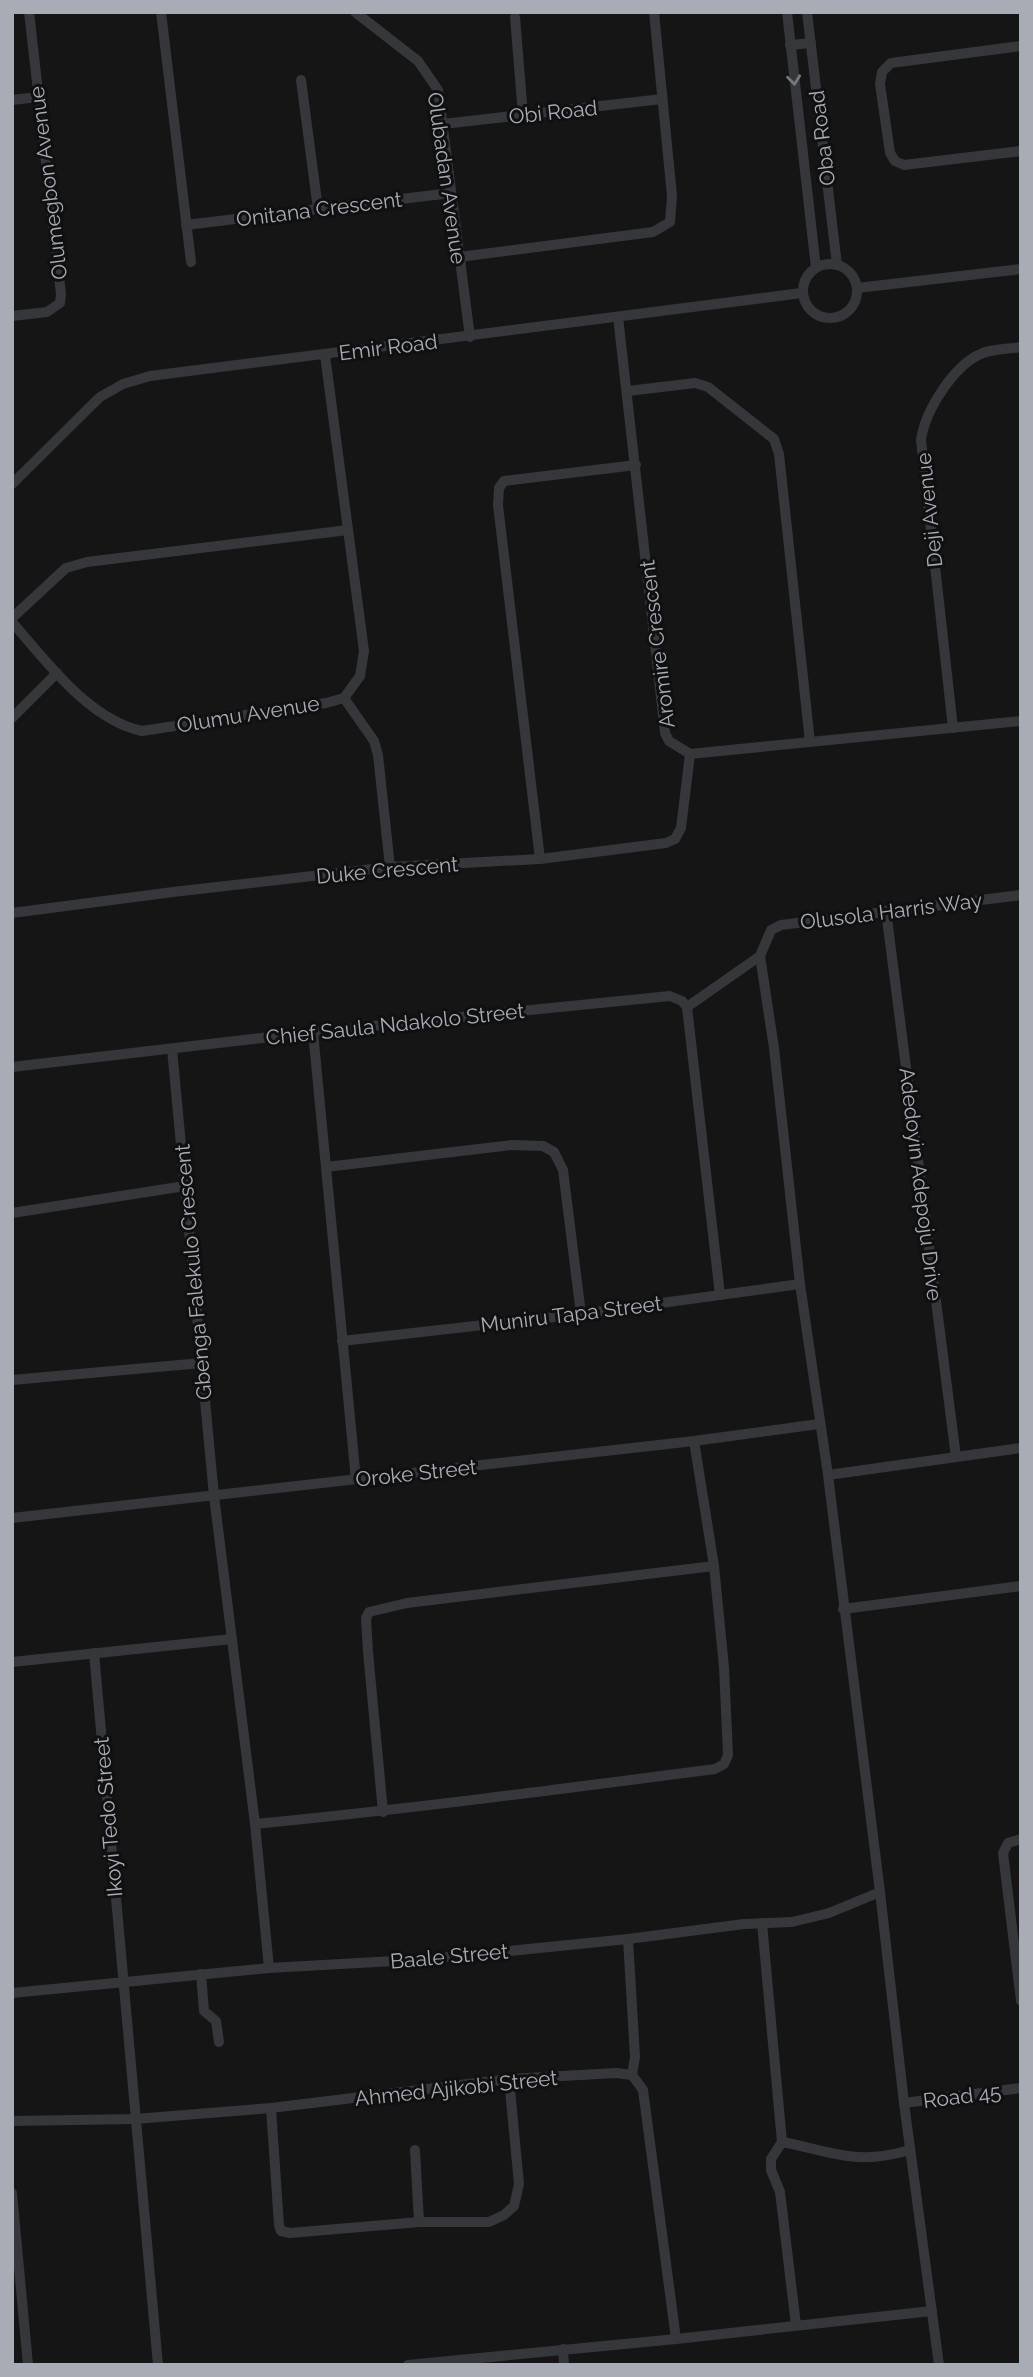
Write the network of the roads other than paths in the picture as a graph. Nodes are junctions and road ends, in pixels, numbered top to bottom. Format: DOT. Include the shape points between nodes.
graph roads {
  1 [pos="29,12"];
  2 [pos="160,12"];
  3 [pos="355,12"];
  4 [pos="654,12"];
  5 [pos="787,12"];
  6 [pos="807,12"];
  7 [pos="514,17"];
  8 [pos="811,43"];
  9 [pos="790,45"];
  10 [pos="1021,46"];
  11 [pos="301,80"];
  12 [pos="38,97"];
  13 [pos="662,99"];
  14 [pos="12,100"];
  15 [pos="523,115"];
  16 [pos="443,124"];
  17 [pos="1021,151"];
  18 [pos="451,193"];
  19 [pos="318,209"];
  20 [pos="186,225"];
  21 [pos="459,257"];
  22 [pos="191,262"];
  23 [pos="837,265"];
  24 [pos="816,268"];
  25 [pos="1021,269"];
  26 [pos="857,288"];
  27 [pos="802,293"];
  28 [pos="12,316"];
  29 [pos="618,317"];
  30 [pos="470,337"];
  31 [pos="1021,347"];
  32 [pos="326,355"];
  33 [pos="628,391"];
  34 [pos="636,465"];
  35 [pos="12,484"];
  36 [pos="348,530"];
  37 [pos="12,620"];
  38 [pos="57,673"];
  39 [pos="344,698"];
  40 [pos="12,718"];
  41 [pos="1021,722"];
  42 [pos="953,728"];
  43 [pos="810,742"];
  44 [pos="690,754"];
  45 [pos="540,859"];
  46 [pos="390,867"];
  47 [pos="1021,895"];
  48 [pos="886,911"];
  49 [pos="12,913"];
  50 [pos="760,956"];
  51 [pos="687,1007"];
  52 [pos="313,1032"];
  53 [pos="172,1049"];
  54 [pos="12,1067"];
  55 [pos="326,1167"];
  56 [pos="185,1186"];
  57 [pos="12,1213"];
  58 [pos="800,1284"];
  59 [pos="720,1294"];
  60 [pos="581,1314"];
  61 [pos="342,1341"];
  62 [pos="202,1363"];
  63 [pos="12,1380"];
  64 [pos="819,1424"];
  65 [pos="694,1441"];
  66 [pos="1021,1448"];
  67 [pos="956,1457"];
  68 [pos="828,1475"];
  69 [pos="356,1480"];
  70 [pos="214,1496"];
  71 [pos="12,1518"];
  72 [pos="714,1566"];
  73 [pos="1021,1586"];
  74 [pos="844,1609"];
  75 [pos="232,1639"];
  76 [pos="94,1653"];
  77 [pos="12,1662"];
  78 [pos="383,1812"];
  79 [pos="255,1824"];
  80 [pos="1021,1839"];
  81 [pos="880,1892"];
  82 [pos="762,1923"];
  83 [pos="628,1939"];
  84 [pos="1018,1961"];
  85 [pos="269,1968"];
  86 [pos="201,1975"];
  87 [pos="123,1981"];
  88 [pos="12,1993"];
  89 [pos="1021,2001"];
  90 [pos="219,2042"];
  91 [pos="632,2075"];
  92 [pos="509,2080"];
  93 [pos="1021,2088"];
  94 [pos="904,2103"];
  95 [pos="271,2108"];
  96 [pos="135,2119"];
  97 [pos="12,2122"];
  98 [pos="782,2142"];
  99 [pos="910,2150"];
  100 [pos="415,2151"];
  101 [pos="12,2193"];
  102 [pos="419,2222"];
  103 [pos="932,2311"];
  104 [pos="796,2325"];
  105 [pos="676,2339"];
  106 [pos="563,2349"];
  107 [pos="28,2365"];
  108 [pos="158,2365"];
  109 [pos="408,2365"];
  110 [pos="564,2365"];
  111 [pos="939,2365"];
  1 -- 12 [label="street, Olumegbon Avenue"];
  2 -- 20 [label="street"];
  3 -- 16 [label="street, Olubadan Avenue" via="429,73 438,90"];
  4 -- 13 [label="street"];
  5 -- 9 [label="street"];
  6 -- 8 [label="street, Oba Road"];
  7 -- 15 [label="street"];
  8 -- 9 [label="street"];
  8 -- 23 [label="street, Oba Road"];
  9 -- 24 [label="street, one-way"];
  10 -- 17 [label="street" via="891,63 882,72 880,84 895,161 904,165"];
  11 -- 19 [label="street"];
  12 -- 14 [label="street"];
  12 -- 28 [label="street, Olumegbon Avenue" via="60,303 47,312"];
  13 -- 15 [label="street, Obi Road"];
  13 -- 21 [label="street" via="672,196 670,222 653,232"];
  15 -- 16 [label="street, Obi Road"];
  16 -- 18 [label="street, Olubadan Avenue"];
  18 -- 19 [label="street, Onitana Crescent"];
  18 -- 21 [label="street, Olubadan Avenue"];
  19 -- 20 [label="street, Onitana Crescent"];
  20 -- 22 [label="street"];
  21 -- 30 [label="street, Olubadan Avenue"];
  23 -- 24 [label="street"];
  23 -- 26 [label="street" via="851,273"];
  24 -- 27 [label="street" via="805,279"];
  25 -- 26 [label="street"];
  26 -- 27 [label="street" via="854,305 832,319 809,309"];
  27 -- 29 [label="street, Emir Road"];
  29 -- 30 [label="street, Emir Road"];
  29 -- 33 [label="street, Aromire Crescent"];
  30 -- 32 [label="street, Emir Road"];
  31 -- 42 [label="street, Deji Avenue" via="982,353 962,368 923,422 921,440"];
  32 -- 35 [label="street, Emir Road" via="150,376 123,384 100,397"];
  32 -- 36 [label="street, Olumu Avenue"];
  33 -- 34 [label="street, Aromire Crescent"];
  33 -- 43 [label="street" via="695,383 708,387 774,439"];
  34 -- 44 [label="street, Aromire Crescent" via="665,733 669,741"];
  34 -- 45 [label="street" via="504,481 499,488"];
  36 -- 37 [label="street" via="87,562 66,568"];
  36 -- 39 [label="street, Olumu Avenue" via="364,651 360,677"];
  37 -- 38 [label="street, Olumu Avenue"];
  38 -- 39 [label="street, Olumu Avenue" via="100,713 142,731"];
  38 -- 40 [label="street"];
  39 -- 46 [label="street" via="374,741 378,755"];
  41 -- 42 [label="street, Aromire Crescent"];
  42 -- 43 [label="street, Aromire Crescent"];
  43 -- 44 [label="street, Aromire Crescent"];
  44 -- 45 [label="street, Duke Crescent" via="684,813 675,839"];
  45 -- 46 [label="street, Duke Crescent"];
  46 -- 49 [label="street, Duke Crescent"];
  47 -- 48 [label="street, Olusola Harris Way"];
  48 -- 50 [label="street, Olusola Harris Way" via="781,925 771,930"];
  48 -- 67 [label="street, Adedoyin Adepoju Drive"];
  50 -- 51 [label="street"];
  50 -- 58 [label="street"];
  51 -- 52 [label="street, Chief Saula Ndakolo Street" via="670,996"];
  51 -- 59 [label="street"];
  52 -- 53 [label="street, Chief Saula Ndakolo Street"];
  52 -- 55 [label="street"];
  53 -- 54 [label="street, Chief Saula Ndakolo Street"];
  53 -- 56 [label="street, Gbenga Falekulo Crescent"];
  55 -- 60 [label="street" via="500,1146 543,1146 554,1152 563,1171"];
  55 -- 61 [label="street"];
  56 -- 57 [label="street"];
  56 -- 62 [label="street, Gbenga Falekulo Crescent"];
  58 -- 59 [label="street, Muniru Tapa Street"];
  58 -- 64 [label="street"];
  59 -- 60 [label="street, Muniru Tapa Street"];
  60 -- 61 [label="street, Muniru Tapa Street"];
  61 -- 69 [label="street"];
  62 -- 63 [label="street"];
  62 -- 70 [label="street, Gbenga Falekulo Crescent"];
  64 -- 65 [label="street, Oroke Street"];
  64 -- 68 [label="street"];
  65 -- 69 [label="street, Oroke Street"];
  65 -- 72 [label="street"];
  66 -- 67 [label="street"];
  67 -- 68 [label="street"];
  68 -- 74 [label="street"];
  69 -- 70 [label="street, Oroke Street"];
  70 -- 71 [label="street, Oroke Street"];
  70 -- 75 [label="street, Gbenga Falekulo Crescent"];
  72 -- 78 [label="street" via="728,1755 723,1764 715,1769"];
  72 -- 78 [label="street" via="407,1603 369,1612 368,1652"];
  73 -- 74 [label="street"];
  74 -- 81 [label="street"];
  75 -- 76 [label="street"];
  75 -- 79 [label="street, Gbenga Falekulo Crescent"];
  76 -- 77 [label="street"];
  76 -- 87 [label="street, Ikoyi Tedo Street"];
  78 -- 79 [label="street"];
  79 -- 85 [label="street, Gbenga Falekulo Crescent"];
  80 -- 84 [label="street" via="1008,1843 1003,1853"];
  81 -- 82 [label="street, Baale Street" via="829,1913"];
  81 -- 94 [label="street"];
  82 -- 83 [label="street, Baale Street"];
  82 -- 98 [label="street"];
  83 -- 85 [label="street, Baale Street" via="430,1959"];
  83 -- 91 [label="street" via="635,2057"];
  84 -- 89 [label="street"];
  85 -- 86 [label="street, Baale Street"];
  86 -- 87 [label="street, Baale Street"];
  86 -- 90 [label="street" via="204,2011 216,2021"];
  87 -- 88 [label="street, Baale Street"];
  87 -- 96 [label="street, Ikoyi Tedo Street"];
  91 -- 92 [label="street, Ahmed Ajikobi Street"];
  91 -- 105 [label="street" via="643,2090"];
  92 -- 95 [label="street, Ahmed Ajikobi Street"];
  92 -- 102 [label="street" via="519,2183 514,2206 489,2222"];
  93 -- 94 [label="street, Road 45"];
  94 -- 99 [label="street"];
  95 -- 96 [label="street, Ahmed Ajikobi Street"];
  95 -- 102 [label="street" via="281,2231"];
  96 -- 97 [label="street, Ahmed Ajikobi Street"];
  96 -- 108 [label="street, Ikoyi Tedo Street"];
  98 -- 99 [label="street" via="850,2158"];
  98 -- 104 [label="street" via="771,2159 771,2170 780,2192"];
  99 -- 103 [label="street"];
  100 -- 102 [label="street"];
  101 -- 107 [label="street"];
  103 -- 104 [label="street"];
  103 -- 111 [label="street"];
  104 -- 105 [label="street"];
  105 -- 106 [label="street"];
  106 -- 109 [label="street"];
  106 -- 110 [label="street"];
}
